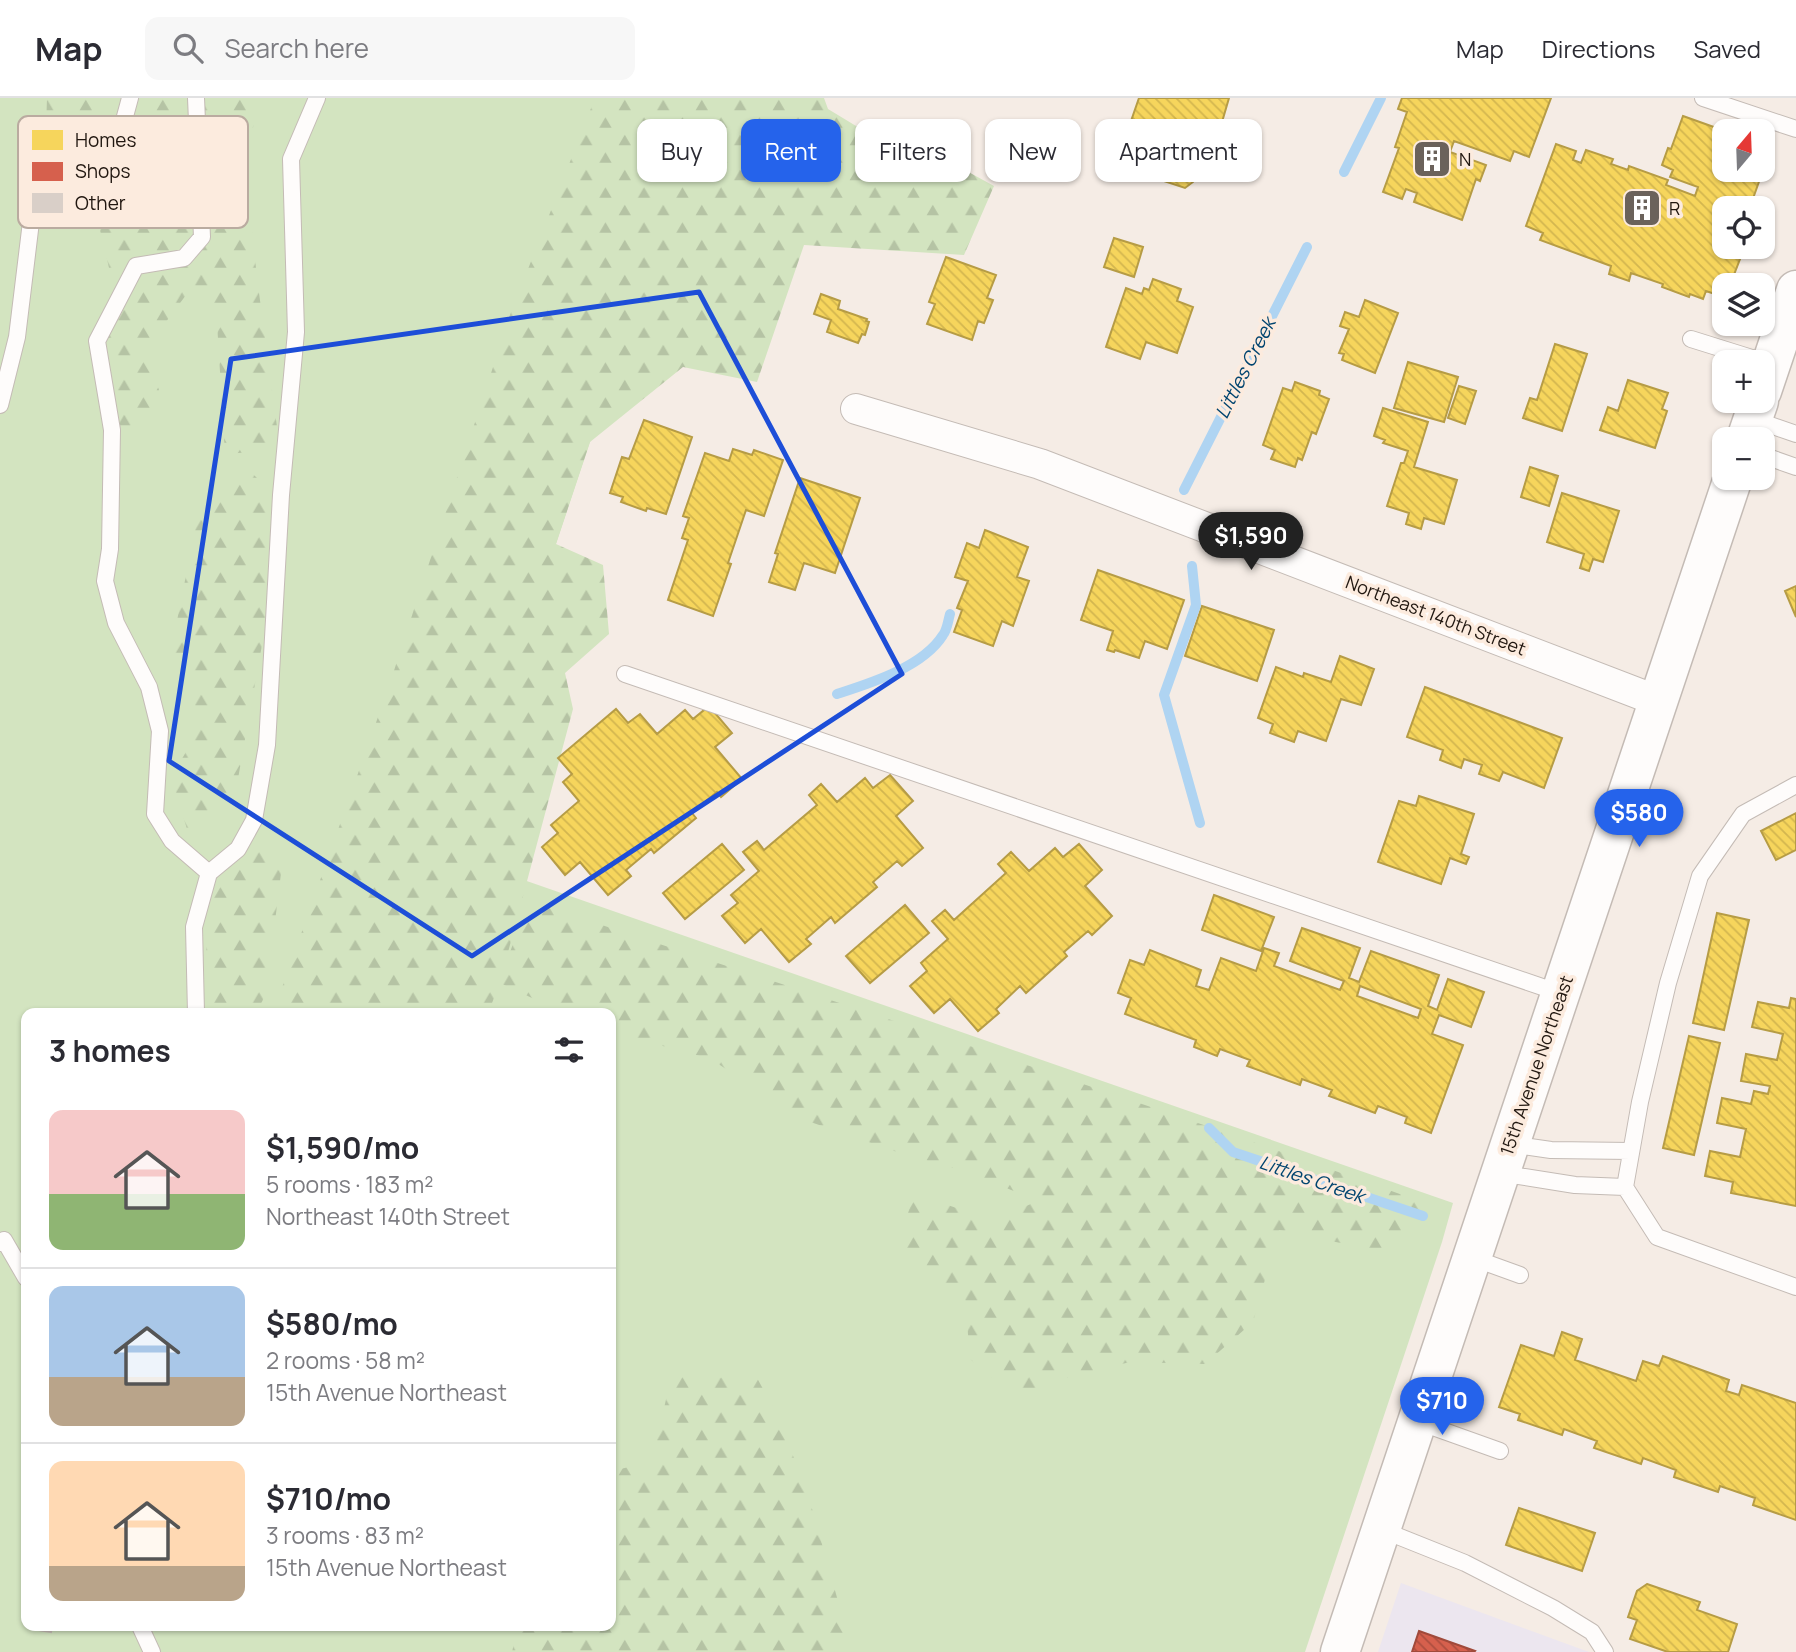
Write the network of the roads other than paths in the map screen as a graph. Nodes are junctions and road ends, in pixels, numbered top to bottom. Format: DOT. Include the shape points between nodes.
graph roads {
  1 [pos="130,98"];
  2 [pos="196,98"];
  3 [pos="317,98"];
  4 [pos="1703,98"];
  5 [pos="125,116"];
  6 [pos="197,116"];
  7 [pos="1796,129"];
  8 [pos="30,228"];
  9 [pos="202,228"];
  10 [pos="1796,290"];
  11 [pos="1690,339"];
  12 [pos="1775,359"];
  13 [pos="1712,362"];
  14 [pos="0,405"];
  15 [pos="856,409"];
  16 [pos="1760,413"];
  17 [pos="1761,413"];
  18 [pos="1796,434"];
  19 [pos="1796,467"];
  20 [pos="1730,490"];
  21 [pos="625,674"];
  22 [pos="1658,701"];
  23 [pos="1796,785"];
  24 [pos="209,873"];
  25 [pos="1560,993"];
  26 [pos="196,1008"];
  27 [pos="1631,1151"];
  28 [pos="1504,1159"];
  29 [pos="1625,1187"];
  30 [pos="0,1243"];
  31 [pos="1471,1257"];
  32 [pos="21,1269"];
  33 [pos="1520,1275"];
  34 [pos="1796,1287"];
  35 [pos="1416,1421"];
  36 [pos="1500,1451"];
  37 [pos="1380,1530"];
  38 [pos="142,1631"];
  39 [pos="152,1652"];
  40 [pos="1340,1652"];
  41 [pos="1605,1652"];
  1 -- 5 [label="lane"];
  2 -- 6 [label="lane"];
  3 -- 24 [label="lane" via="291,159 296,332 281,495 267,746 254,820 238,849"];
  4 -- 7 [label="lane"];
  8 -- 14 [label="lane" via="17,337"];
  9 -- 24 [label="lane" via="202,237 184,258 136,266 97,341 112,430 110,549 105,581 116,623 149,687 160,731 155,814 172,841"];
  10 -- 12 [label="main road"];
  11 -- 13 [label="lane"];
  15 -- 22 [label="street, Northeast 140th Street" via="1040,464"];
  16 -- 19 [label="lane"];
  17 -- 18 [label="lane"];
  20 -- 22 [label="main road, 15th Avenue Northeast"];
  21 -- 25 [label="lane"];
  22 -- 25 [label="main road, 15th Avenue Northeast"];
  23 -- 27 [label="lane" via="1742,814 1700,876 1668,984"];
  24 -- 26 [label="lane" via="194,927"];
  25 -- 28 [label="main road, 15th Avenue Northeast"];
  27 -- 28 [label="lane" via="1551,1150"];
  27 -- 29 [label="lane"];
  28 -- 29 [label="lane" via="1575,1185"];
  28 -- 31 [label="main road, 15th Avenue Northeast"];
  29 -- 34 [label="lane" via="1657,1237"];
  30 -- 32 [label="lane" via="4,1240"];
  31 -- 33 [label="lane"];
  31 -- 35 [label="main road, 15th Avenue Northeast"];
  35 -- 36 [label="lane"];
  35 -- 37 [label="main road, 15th Avenue Northeast"];
  37 -- 40 [label="main road, 15th Avenue Northeast"];
  37 -- 41 [label="lane" via="1465,1563 1553,1608 1592,1632"];
  38 -- 39 [label="lane"];
}
